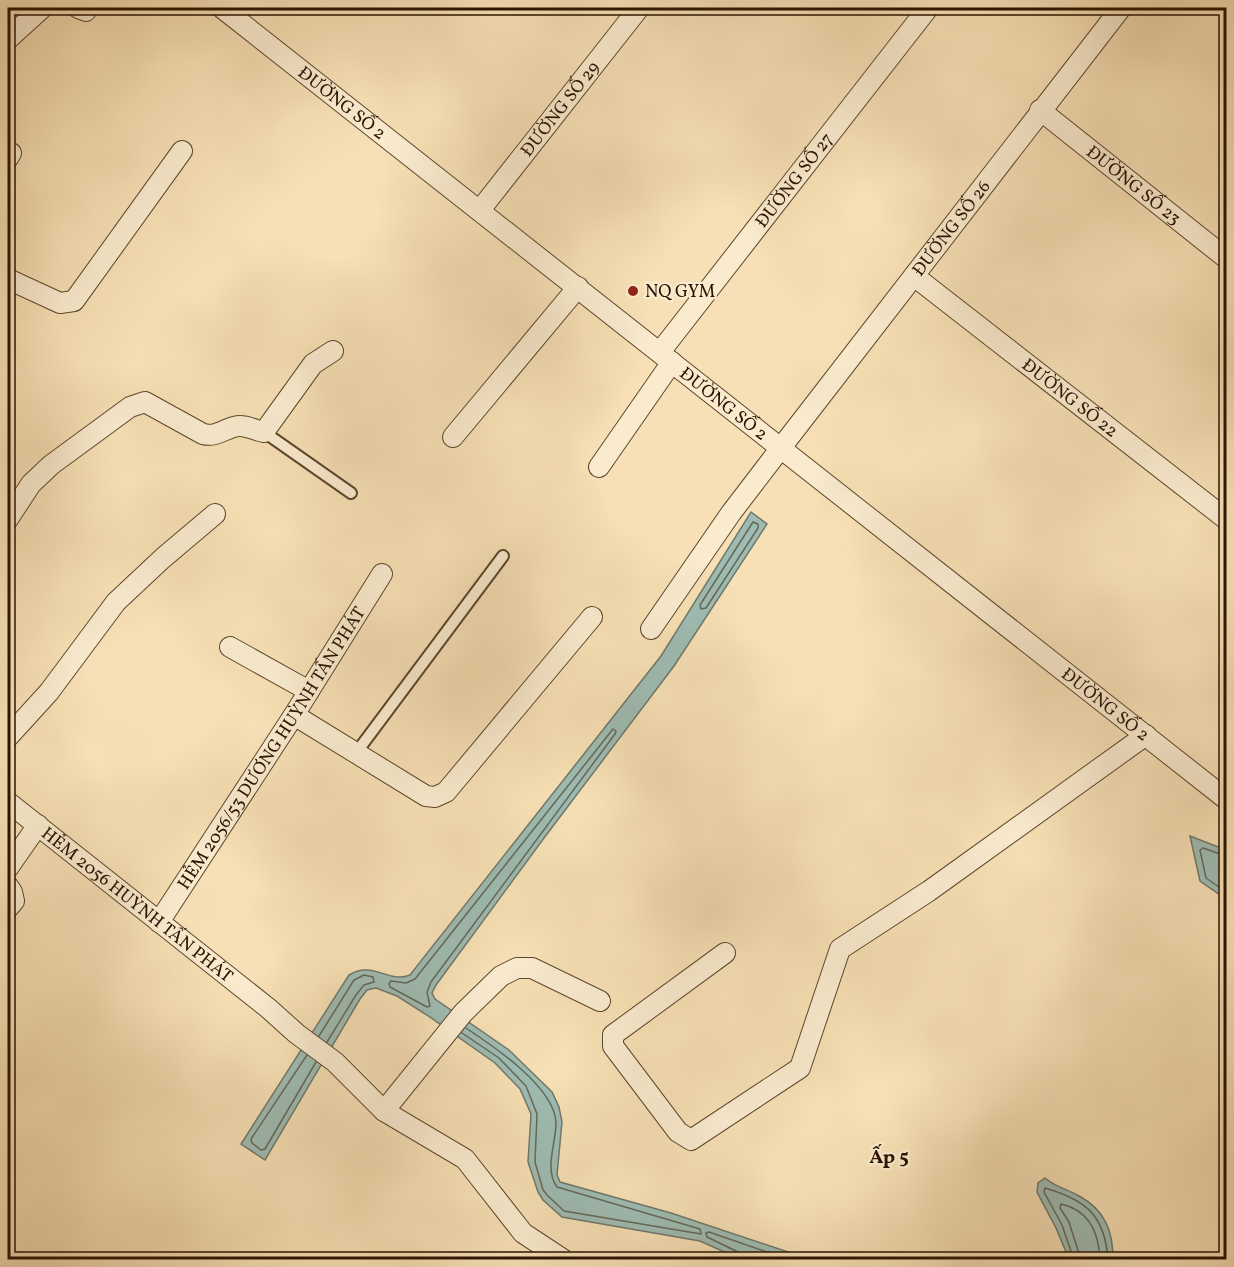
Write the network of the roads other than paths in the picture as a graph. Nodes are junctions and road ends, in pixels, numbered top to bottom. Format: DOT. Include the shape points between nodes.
graph roads {
  1 [pos="42,8"];
  2 [pos="222,8"];
  3 [pos="639,8"];
  4 [pos="928,8"];
  5 [pos="1121,8"];
  6 [pos="8,39"];
  7 [pos="1040,110"];
  8 [pos="182,151"];
  9 [pos="480,210"];
  10 [pos="1227,258"];
  11 [pos="914,276"];
  12 [pos="8,279"];
  13 [pos="578,287"];
  14 [pos="333,351"];
  15 [pos="666,357"];
  16 [pos="264,432"];
  17 [pos="453,437"];
  18 [pos="780,448"];
  19 [pos="598,468"];
  20 [pos="351,493"];
  21 [pos="215,514"];
  22 [pos="8,519"];
  23 [pos="1227,519"];
  24 [pos="503,556"];
  25 [pos="382,574"];
  26 [pos="592,617"];
  27 [pos="651,629"];
  28 [pos="230,647"];
  29 [pos="309,691"];
  30 [pos="294,715"];
  31 [pos="1146,735"];
  32 [pos="8,737"];
  33 [pos="356,753"];
  34 [pos="1227,799"];
  35 [pos="8,802"];
  36 [pos="38,825"];
  37 [pos="8,868"];
  38 [pos="8,886"];
  39 [pos="8,908"];
  40 [pos="159,922"];
  41 [pos="725,953"];
  42 [pos="600,1001"];
  43 [pos="384,1111"];
  44 [pos="564,1260"];
  1 -- 6 [label="street"];
  2 -- 9 [label="street, ĐƯỜNG SỐ 2"];
  3 -- 9 [label="street, ĐƯỜNG SỐ 29"];
  4 -- 15 [label="street, ĐƯỜNG SỐ 27"];
  5 -- 7 [label="street, ĐƯỜNG SỐ 26"];
  7 -- 10 [label="street, ĐƯỜNG SỐ 23"];
  7 -- 11 [label="street, ĐƯỜNG SỐ 26"];
  8 -- 12 [label="street" via="74,301 60,303"];
  9 -- 13 [label="street, ĐƯỜNG SỐ 2"];
  11 -- 18 [label="street, ĐƯỜNG SỐ 26"];
  11 -- 23 [label="street, ĐƯỜNG SỐ 22"];
  13 -- 15 [label="street, ĐƯỜNG SỐ 2"];
  13 -- 17 [label="street"];
  14 -- 16 [label="street" via="313,364"];
  15 -- 18 [label="street, ĐƯỜNG SỐ 2"];
  15 -- 19 [label="street, ĐƯỜNG SỐ 27" via="653,389"];
  16 -- 20 [label="lane"];
  16 -- 22 [label="street" via="238,426 217,435 203,434 145,402 137,403 51,465 31,484"];
  18 -- 27 [label="street, ĐƯỜNG SỐ 26"];
  18 -- 31 [label="street, ĐƯỜNG SỐ 2"];
  21 -- 32 [label="street" via="116,602 49,692"];
  24 -- 33 [label="lane"];
  25 -- 29 [label="street, HẺM 2056/53 DƯƠNG HUỲNH TẤN PHÁT"];
  26 -- 33 [label="street" via="441,796 426,795"];
  28 -- 29 [label="street"];
  29 -- 30 [label="street, HẺM 2056/53 DƯƠNG HUỲNH TẤN PHÁT"];
  30 -- 33 [label="street"];
  30 -- 40 [label="street, HẺM 2056/53 DƯƠNG HUỲNH TẤN PHÁT"];
  31 -- 34 [label="street, ĐƯỜNG SỐ 2"];
  31 -- 41 [label="street" via="929,891 840,949 800,1068 691,1140 678,1132 613,1046 613,1035"];
  35 -- 36 [label="street, HẺM 2056 HUỲNH TẤN PHÁT"];
  36 -- 37 [label="street"];
  36 -- 40 [label="street, HẺM 2056 HUỲNH TẤN PHÁT"];
  38 -- 39 [label="street" via="14,897"];
  40 -- 43 [label="street, HẺM 2056 HUỲNH TẤN PHÁT" via="335,1062"];
  42 -- 43 [label="street" via="532,968 517,968 501,976 463,1013"];
  43 -- 44 [label="street, HẺM 2056 HUỲNH TẤN PHÁT" via="465,1159 523,1233"];
}
